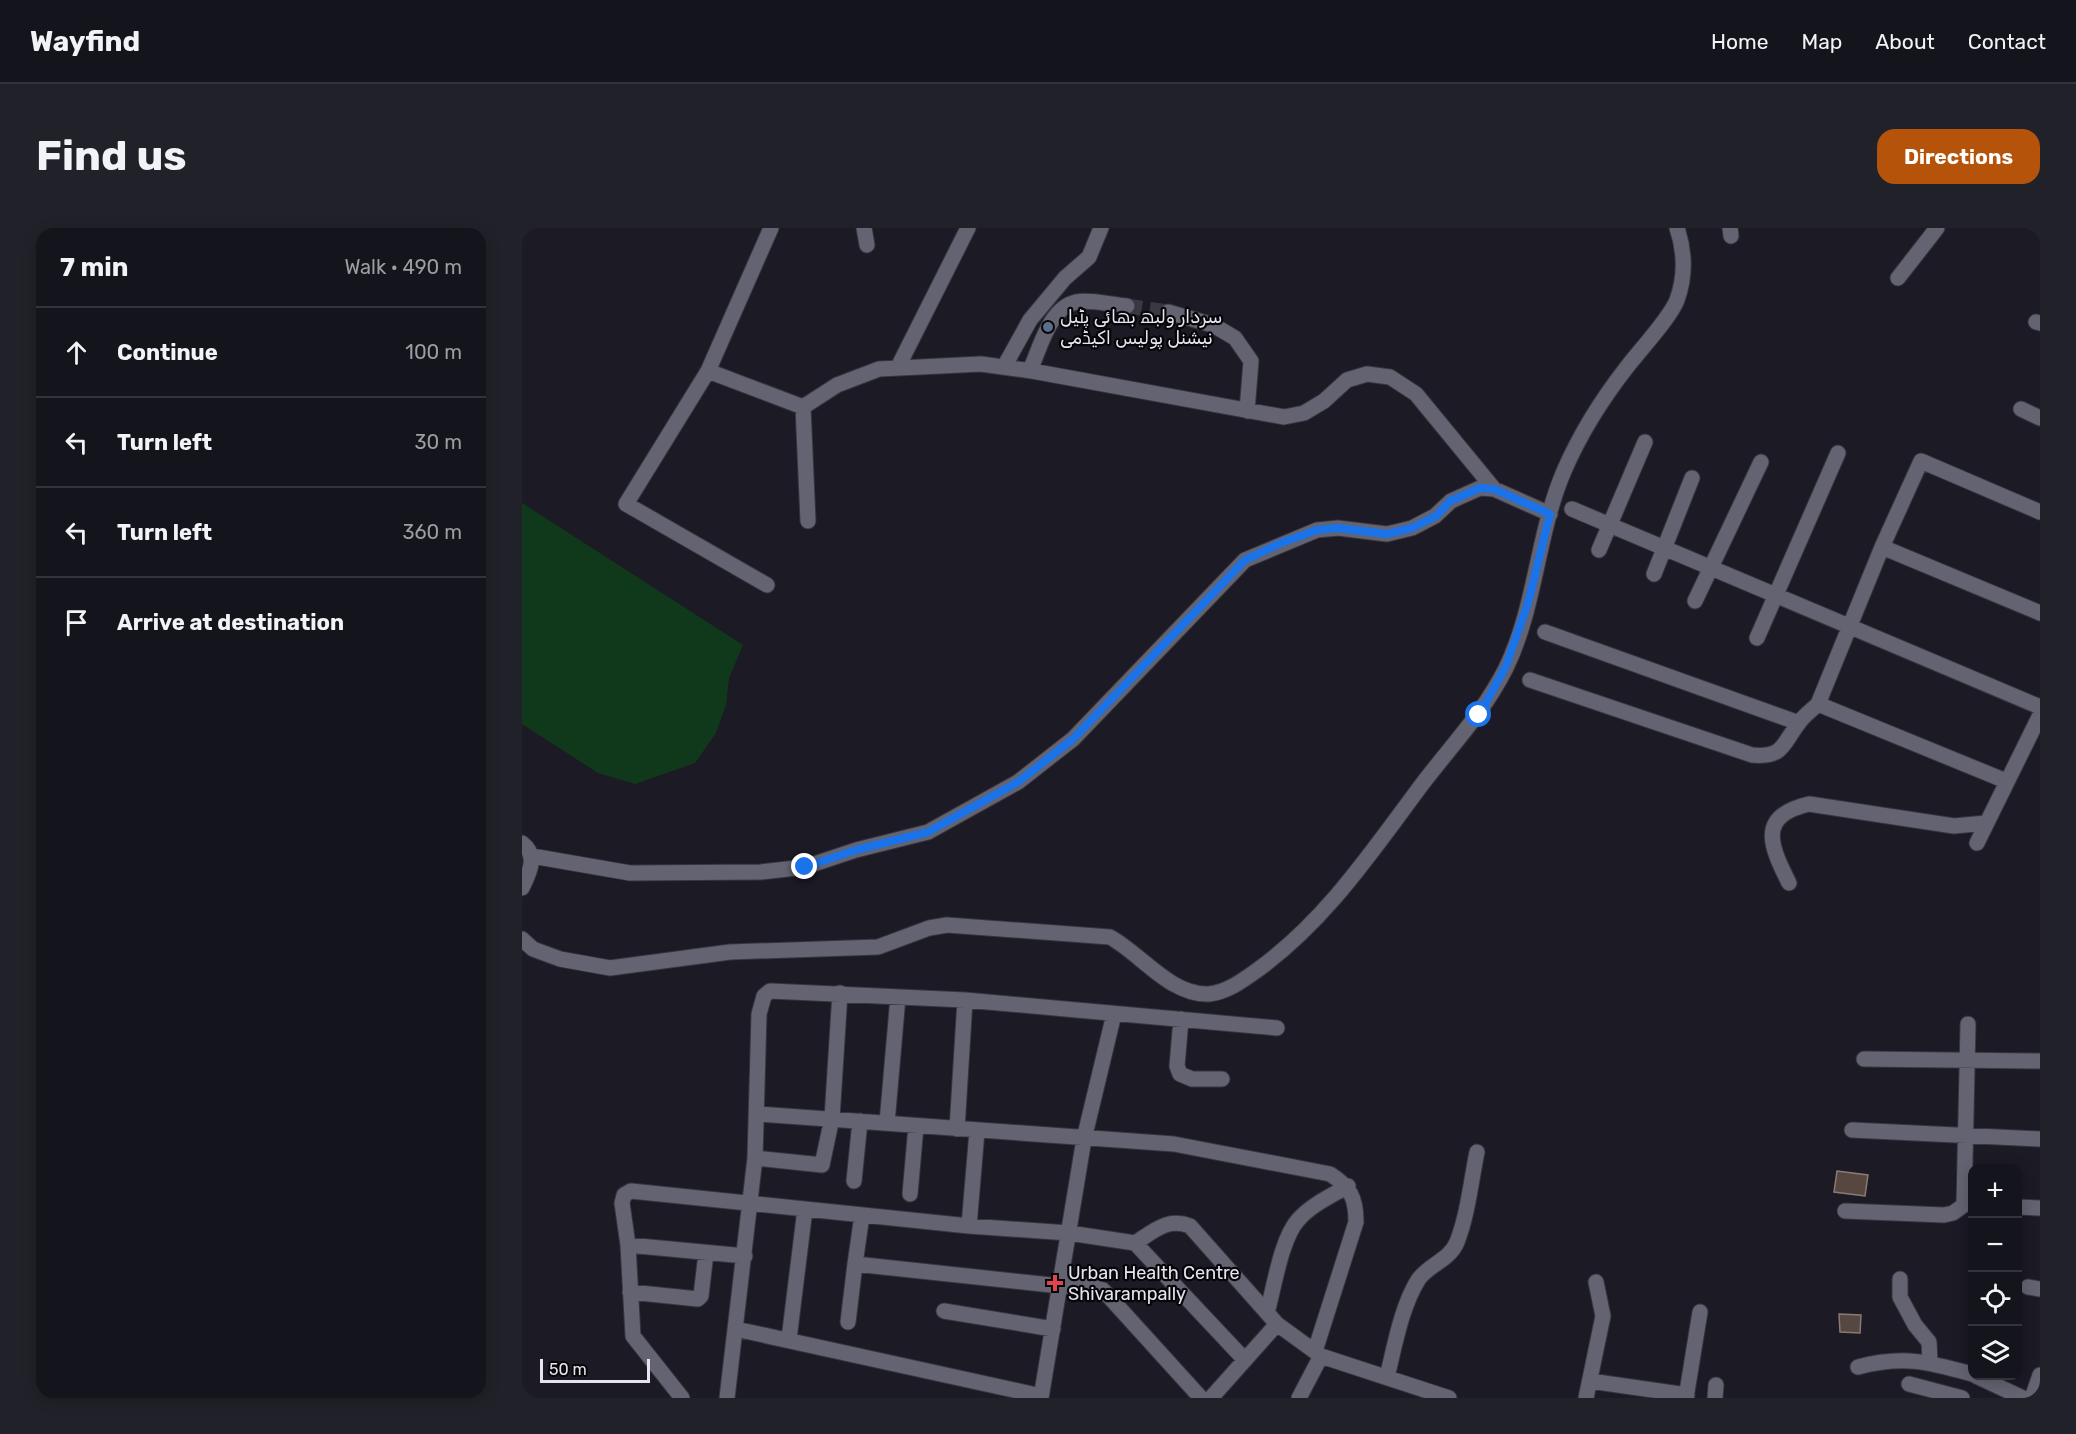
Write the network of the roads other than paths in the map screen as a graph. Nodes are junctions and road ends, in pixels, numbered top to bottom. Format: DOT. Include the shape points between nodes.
graph roads {
  1 [pos="771,228"];
  2 [pos="864,228"];
  3 [pos="968,228"];
  4 [pos="1101,228"];
  5 [pos="1677,228"];
  6 [pos="1934,229"];
  7 [pos="867,245"];
  8 [pos="1898,278"];
  9 [pos="1127,306"];
  10 [pos="1168,312"];
  11 [pos="898,367"];
  12 [pos="1004,367"];
  13 [pos="1030,370"];
  14 [pos="708,371"];
  15 [pos="803,407"];
  16 [pos="2022,409"];
  17 [pos="1247,411"];
  18 [pos="2040,418"];
  19 [pos="1645,442"];
  20 [pos="1838,453"];
  21 [pos="1761,462"];
  22 [pos="1692,478"];
  23 [pos="1494,489"];
  24 [pos="1572,509"];
  25 [pos="2040,512"];
  26 [pos="1550,514"];
  27 [pos="808,521"];
  28 [pos="1610,526"];
  29 [pos="1882,547"];
  30 [pos="1664,548"];
  31 [pos="1599,550"];
  32 [pos="1713,567"];
  33 [pos="1654,574"];
  34 [pos="767,585"];
  35 [pos="1776,594"];
  36 [pos="1695,601"];
  37 [pos="2040,613"];
  38 [pos="1851,625"];
  39 [pos="1545,632"];
  40 [pos="1757,638"];
  41 [pos="1530,680"];
  42 [pos="1818,704"];
  43 [pos="2040,707"];
  44 [pos="2040,715"];
  45 [pos="1798,723"];
  46 [pos="2006,781"];
  47 [pos="1986,823"];
  48 [pos="522,843"];
  49 [pos="1977,843"];
  50 [pos="532,856"];
  51 [pos="1789,883"];
  52 [pos="522,888"];
  53 [pos="522,939"];
  54 [pos="840,993"];
  55 [pos="898,997"];
  56 [pos="965,1000"];
  57 [pos="1114,1014"];
  58 [pos="1181,1019"];
  59 [pos="1968,1024"];
  60 [pos="1277,1028"];
  61 [pos="1864,1059"];
  62 [pos="1966,1060"];
  63 [pos="2040,1061"];
  64 [pos="1222,1079"];
  65 [pos="758,1114"];
  66 [pos="832,1119"];
  67 [pos="860,1121"];
  68 [pos="886,1123"];
  69 [pos="916,1126"];
  70 [pos="957,1129"];
  71 [pos="1852,1130"];
  72 [pos="977,1131"];
  73 [pos="1965,1134"];
  74 [pos="1084,1139"];
  75 [pos="2040,1139"];
  76 [pos="1477,1152"];
  77 [pos="755,1158"];
  78 [pos="854,1181"];
  79 [pos="1348,1186"];
  80 [pos="910,1194"];
  81 [pos="748,1201"];
  82 [pos="1968,1205"];
  83 [pos="2022,1207"];
  84 [pos="2040,1208"];
  85 [pos="805,1209"];
  86 [pos="1845,1211"];
  87 [pos="862,1215"];
  88 [pos="969,1226"];
  89 [pos="1069,1233"];
  90 [pos="1135,1244"];
  91 [pos="628,1245"];
  92 [pos="706,1253"];
  93 [pos="745,1256"];
  94 [pos="855,1264"];
  95 [pos="1899,1279"];
  96 [pos="1596,1282"];
  97 [pos="1060,1286"];
  98 [pos="630,1292"];
  99 [pos="944,1311"];
  100 [pos="1700,1312"];
  101 [pos="1272,1318"];
  102 [pos="848,1322"];
  103 [pos="736,1329"];
  104 [pos="1053,1329"];
  105 [pos="789,1339"];
  106 [pos="1318,1353"];
  107 [pos="1244,1359"];
  108 [pos="1930,1362"];
  109 [pos="1858,1367"];
  110 [pos="1968,1373"];
  111 [pos="2040,1374"];
  112 [pos="1387,1377"];
  113 [pos="1985,1380"];
  114 [pos="1590,1381"];
  115 [pos="1909,1384"];
  116 [pos="1409,1391"];
  117 [pos="1686,1396"];
  118 [pos="1041,1397"];
  119 [pos="682,1398"];
  120 [pos="727,1398"];
  121 [pos="1201,1398"];
  122 [pos="1211,1398"];
  123 [pos="1299,1398"];
  124 [pos="1449,1398"];
  125 [pos="1586,1398"];
  126 [pos="1962,1398"];
  127 [pos="2023,1398"];
  128 [pos="2032,1398"];
  1 -- 14 [label="street"];
  2 -- 7 [label="street"];
  3 -- 11 [label="street"];
  4 -- 12 [label="street" via="1089,257 1065,278 1030,320"];
  5 -- 26 [label="street" via="1683,248 1683,279 1676,303 1593,414 1564,472"];
  6 -- 8 [label="street"];
  9 -- 13 [label="street" via="1074,302 1060,310"];
  10 -- 17 [label="street" via="1213,324 1235,339 1251,361"];
  11 -- 12 [label="street"];
  11 -- 15 [label="street" via="879,369 837,385"];
  12 -- 13 [label="street"];
  13 -- 17 [label="street"];
  14 -- 15 [label="street"];
  14 -- 34 [label="street" via="626,504"];
  15 -- 27 [label="street"];
  16 -- 18 [label="street"];
  17 -- 23 [label="street" via="1284,417 1304,413 1347,380 1367,374 1390,378 1416,394"];
  19 -- 28 [label="street"];
  20 -- 35 [label="street"];
  21 -- 32 [label="street"];
  22 -- 30 [label="street"];
  23 -- 26 [label="street"];
  23 -- 50 [label="street" via="1480,488 1462,495 1436,516 1412,528 1387,534 1338,528 1317,530 1245,560 1073,739 1018,782 928,832 805,867 761,872 630,873"];
  24 -- 28 [label="street"];
  25 -- 29 [label="street" via="1921,461"];
  26 -- 53 [label="street" via="1528,603 1506,666 1479,715 1350,882 1288,948 1227,989 1209,994 1192,992 1173,984 1128,947 1110,937 1090,934 946,925 878,947 730,952 610,968 560,959 533,949"];
  28 -- 30 [label="street"];
  28 -- 31 [label="street"];
  29 -- 37 [label="street"];
  29 -- 38 [label="street"];
  30 -- 32 [label="street"];
  30 -- 33 [label="street"];
  32 -- 35 [label="street"];
  32 -- 36 [label="street"];
  35 -- 38 [label="street"];
  35 -- 40 [label="street"];
  38 -- 42 [label="street"];
  38 -- 43 [label="street"];
  39 -- 45 [label="street"];
  41 -- 45 [label="street" via="1752,755 1778,753"];
  42 -- 45 [label="street"];
  42 -- 46 [label="street"];
  44 -- 46 [label="street"];
  46 -- 47 [label="street"];
  47 -- 49 [label="street"];
  47 -- 51 [label="street" via="1942,825 1809,804 1788,809 1775,822 1771,834 1773,852"];
  48 -- 50 [label="street"];
  50 -- 52 [label="street"];
  54 -- 55 [label="street"];
  54 -- 65 [label="street" via="780,989 764,996 759,1014"];
  54 -- 66 [label="street"];
  55 -- 56 [label="street"];
  55 -- 68 [label="street"];
  56 -- 57 [label="street"];
  56 -- 70 [label="street"];
  57 -- 58 [label="street"];
  57 -- 74 [label="street"];
  58 -- 60 [label="street"];
  58 -- 64 [label="street" via="1177,1066 1180,1074 1192,1079"];
  59 -- 62 [label="street"];
  61 -- 62 [label="street"];
  62 -- 63 [label="street"];
  62 -- 73 [label="street"];
  65 -- 66 [label="street"];
  65 -- 77 [label="street"];
  66 -- 67 [label="street"];
  66 -- 77 [label="street" via="822,1165"];
  67 -- 68 [label="street"];
  67 -- 78 [label="street"];
  68 -- 69 [label="street"];
  69 -- 70 [label="street"];
  69 -- 80 [label="street"];
  70 -- 72 [label="street"];
  71 -- 73 [label="street"];
  72 -- 74 [label="street"];
  72 -- 88 [label="street"];
  73 -- 75 [label="street"];
  73 -- 82 [label="street"];
  74 -- 79 [label="street" via="1174,1144 1291,1164 1330,1174"];
  74 -- 89 [label="street"];
  76 -- 112 [label="street" via="1456,1244 1445,1259 1419,1279 1403,1317"];
  77 -- 81 [label="street"];
  79 -- 101 [label="street" via="1308,1210 1296,1222 1286,1242"];
  79 -- 106 [label="street" via="1356,1203 1356,1222"];
  81 -- 85 [label="street"];
  81 -- 91 [label="street" via="631,1191 624,1195 622,1203"];
  81 -- 93 [label="street"];
  82 -- 86 [label="street" via="1944,1215"];
  83 -- 84 [label="street"];
  85 -- 87 [label="street"];
  85 -- 105 [label="street"];
  87 -- 88 [label="street"];
  87 -- 94 [label="street"];
  88 -- 89 [label="street"];
  89 -- 90 [label="street"];
  89 -- 97 [label="street"];
  90 -- 101 [label="street" via="1165,1223 1178,1221 1190,1226"];
  90 -- 107 [label="street"];
  91 -- 92 [label="street"];
  91 -- 98 [label="street"];
  92 -- 93 [label="street"];
  92 -- 98 [label="street" via="698,1299"];
  93 -- 103 [label="street"];
  94 -- 97 [label="street"];
  94 -- 102 [label="street"];
  95 -- 108 [label="street" via="1900,1297 1929,1342"];
  96 -- 114 [label="street" via="1603,1316"];
  97 -- 104 [label="street"];
  97 -- 121 [label="street" via="1102,1290"];
  98 -- 119 [label="street" via="633,1336"];
  99 -- 104 [label="street"];
  100 -- 117 [label="street"];
  101 -- 106 [label="street"];
  101 -- 107 [label="street"];
  103 -- 105 [label="street"];
  103 -- 120 [label="street"];
  104 -- 118 [label="street"];
  105 -- 118 [label="street"];
  106 -- 112 [label="street"];
  106 -- 123 [label="street"];
  107 -- 122 [label="street"];
  108 -- 109 [label="street" via="1884,1360"];
  108 -- 110 [label="street"];
  111 -- 128 [label="street"];
  112 -- 116 [label="street"];
  113 -- 127 [label="street"];
  114 -- 117 [label="street"];
  114 -- 125 [label="street"];
  115 -- 126 [label="street"];
  116 -- 124 [label="street"];
}
